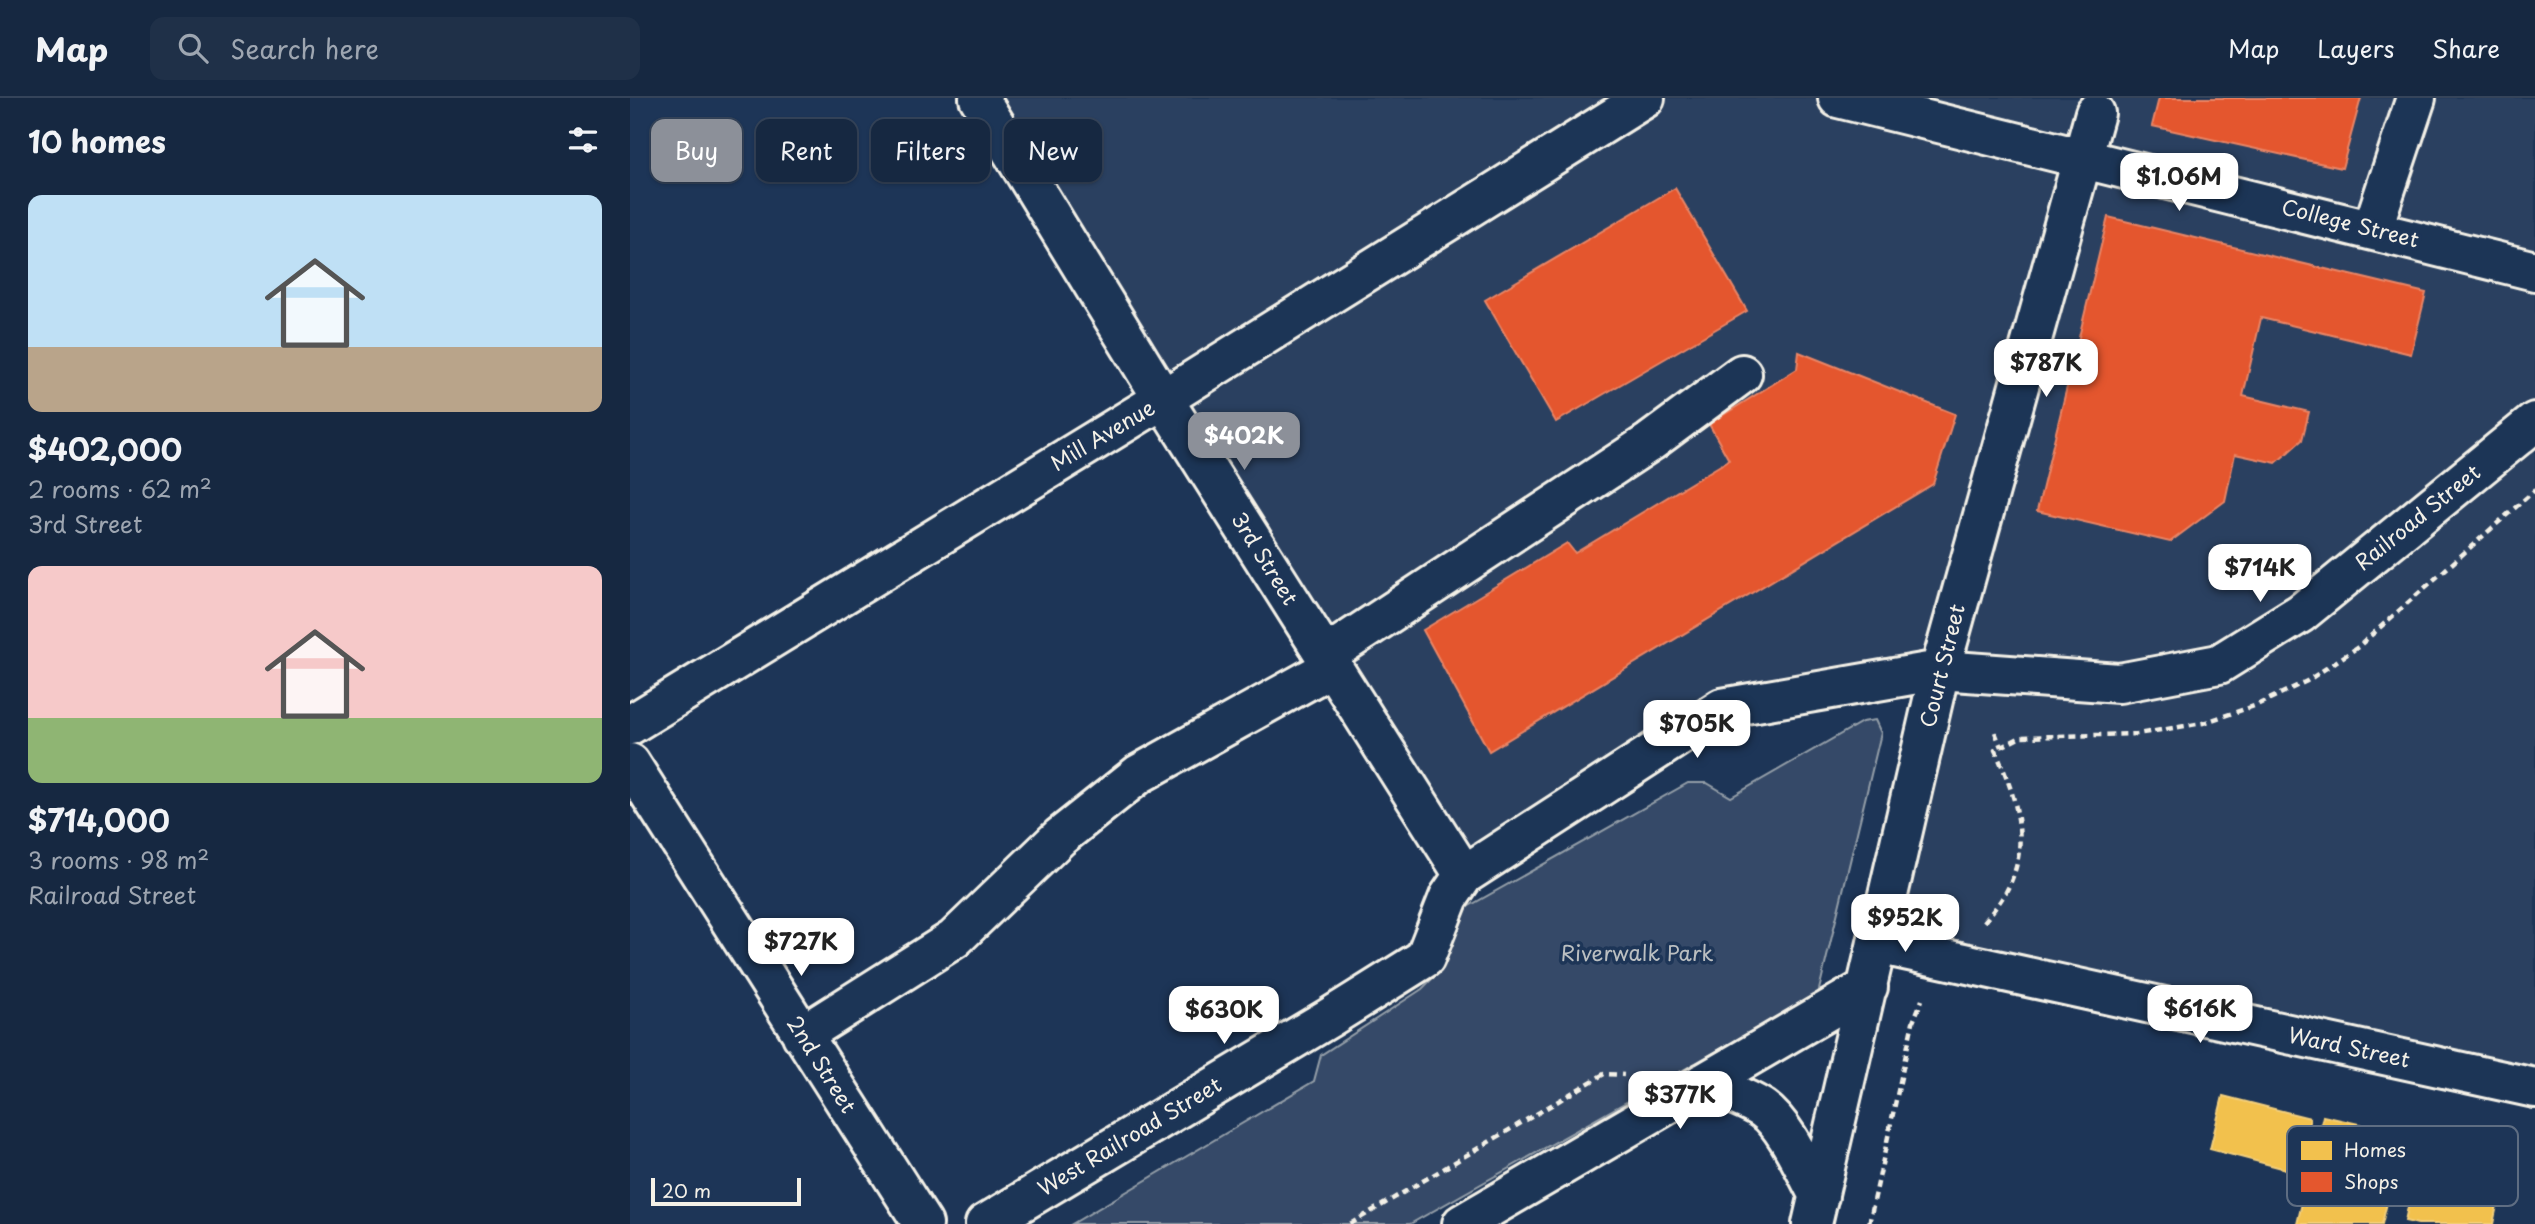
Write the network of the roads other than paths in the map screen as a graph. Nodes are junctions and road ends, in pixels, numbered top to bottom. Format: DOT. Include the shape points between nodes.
graph roads {
  1 [pos="979,98"];
  2 [pos="1645,98"];
  3 [pos="1838,98"];
  4 [pos="2416,98"];
  5 [pos="2097,103"];
  6 [pos="2083,159"];
  7 [pos="2372,230"];
  8 [pos="2535,271"];
  9 [pos="1742,374"];
  10 [pos="1163,400"];
  11 [pos="2535,422"];
  12 [pos="1329,661"];
  13 [pos="1940,670"];
  14 [pos="630,725"];
  15 [pos="630,763"];
  16 [pos="1464,874"];
  17 [pos="1877,944"];
  18 [pos="1868,987"];
  19 [pos="802,1035"];
  20 [pos="1703,1083"];
  21 [pos="2535,1088"];
  22 [pos="1816,1210"];
  23 [pos="923,1224"];
  24 [pos="985,1224"];
  25 [pos="1462,1224"];
  1 -- 10 [label="street, 3rd Street"];
  2 -- 10 [label="street, Mill Avenue"];
  3 -- 6 [label="street, College Street"];
  4 -- 7 [label="street"];
  5 -- 6 [label="street, Court Street"];
  6 -- 7 [label="street, College Street"];
  6 -- 13 [label="street, Court Street"];
  7 -- 8 [label="street, College Street"];
  9 -- 12 [label="street"];
  10 -- 12 [label="street, 3rd Street"];
  10 -- 14 [label="street, Mill Avenue"];
  11 -- 13 [label="street, Railroad Street" via="2301,613 2219,664 2119,682"];
  12 -- 16 [label="street, 3rd Street"];
  12 -- 19 [label="street" via="1139,774 1060,837 954,939"];
  13 -- 16 [label="street, West Railroad Street" via="1722,708"];
  13 -- 17 [label="street, Court Street"];
  15 -- 19 [label="street, 2nd Street"];
  16 -- 24 [label="street, West Railroad Street" via="1449,897 1425,958"];
  17 -- 18 [label="street, Court Street"];
  17 -- 21 [label="street, Ward Street"];
  18 -- 20 [label="street"];
  18 -- 22 [label="street, Court Street"];
  19 -- 23 [label="street, 2nd Street"];
  20 -- 22 [label="street" via="1765,1110 1780,1127"];
  20 -- 25 [label="street"];
}
